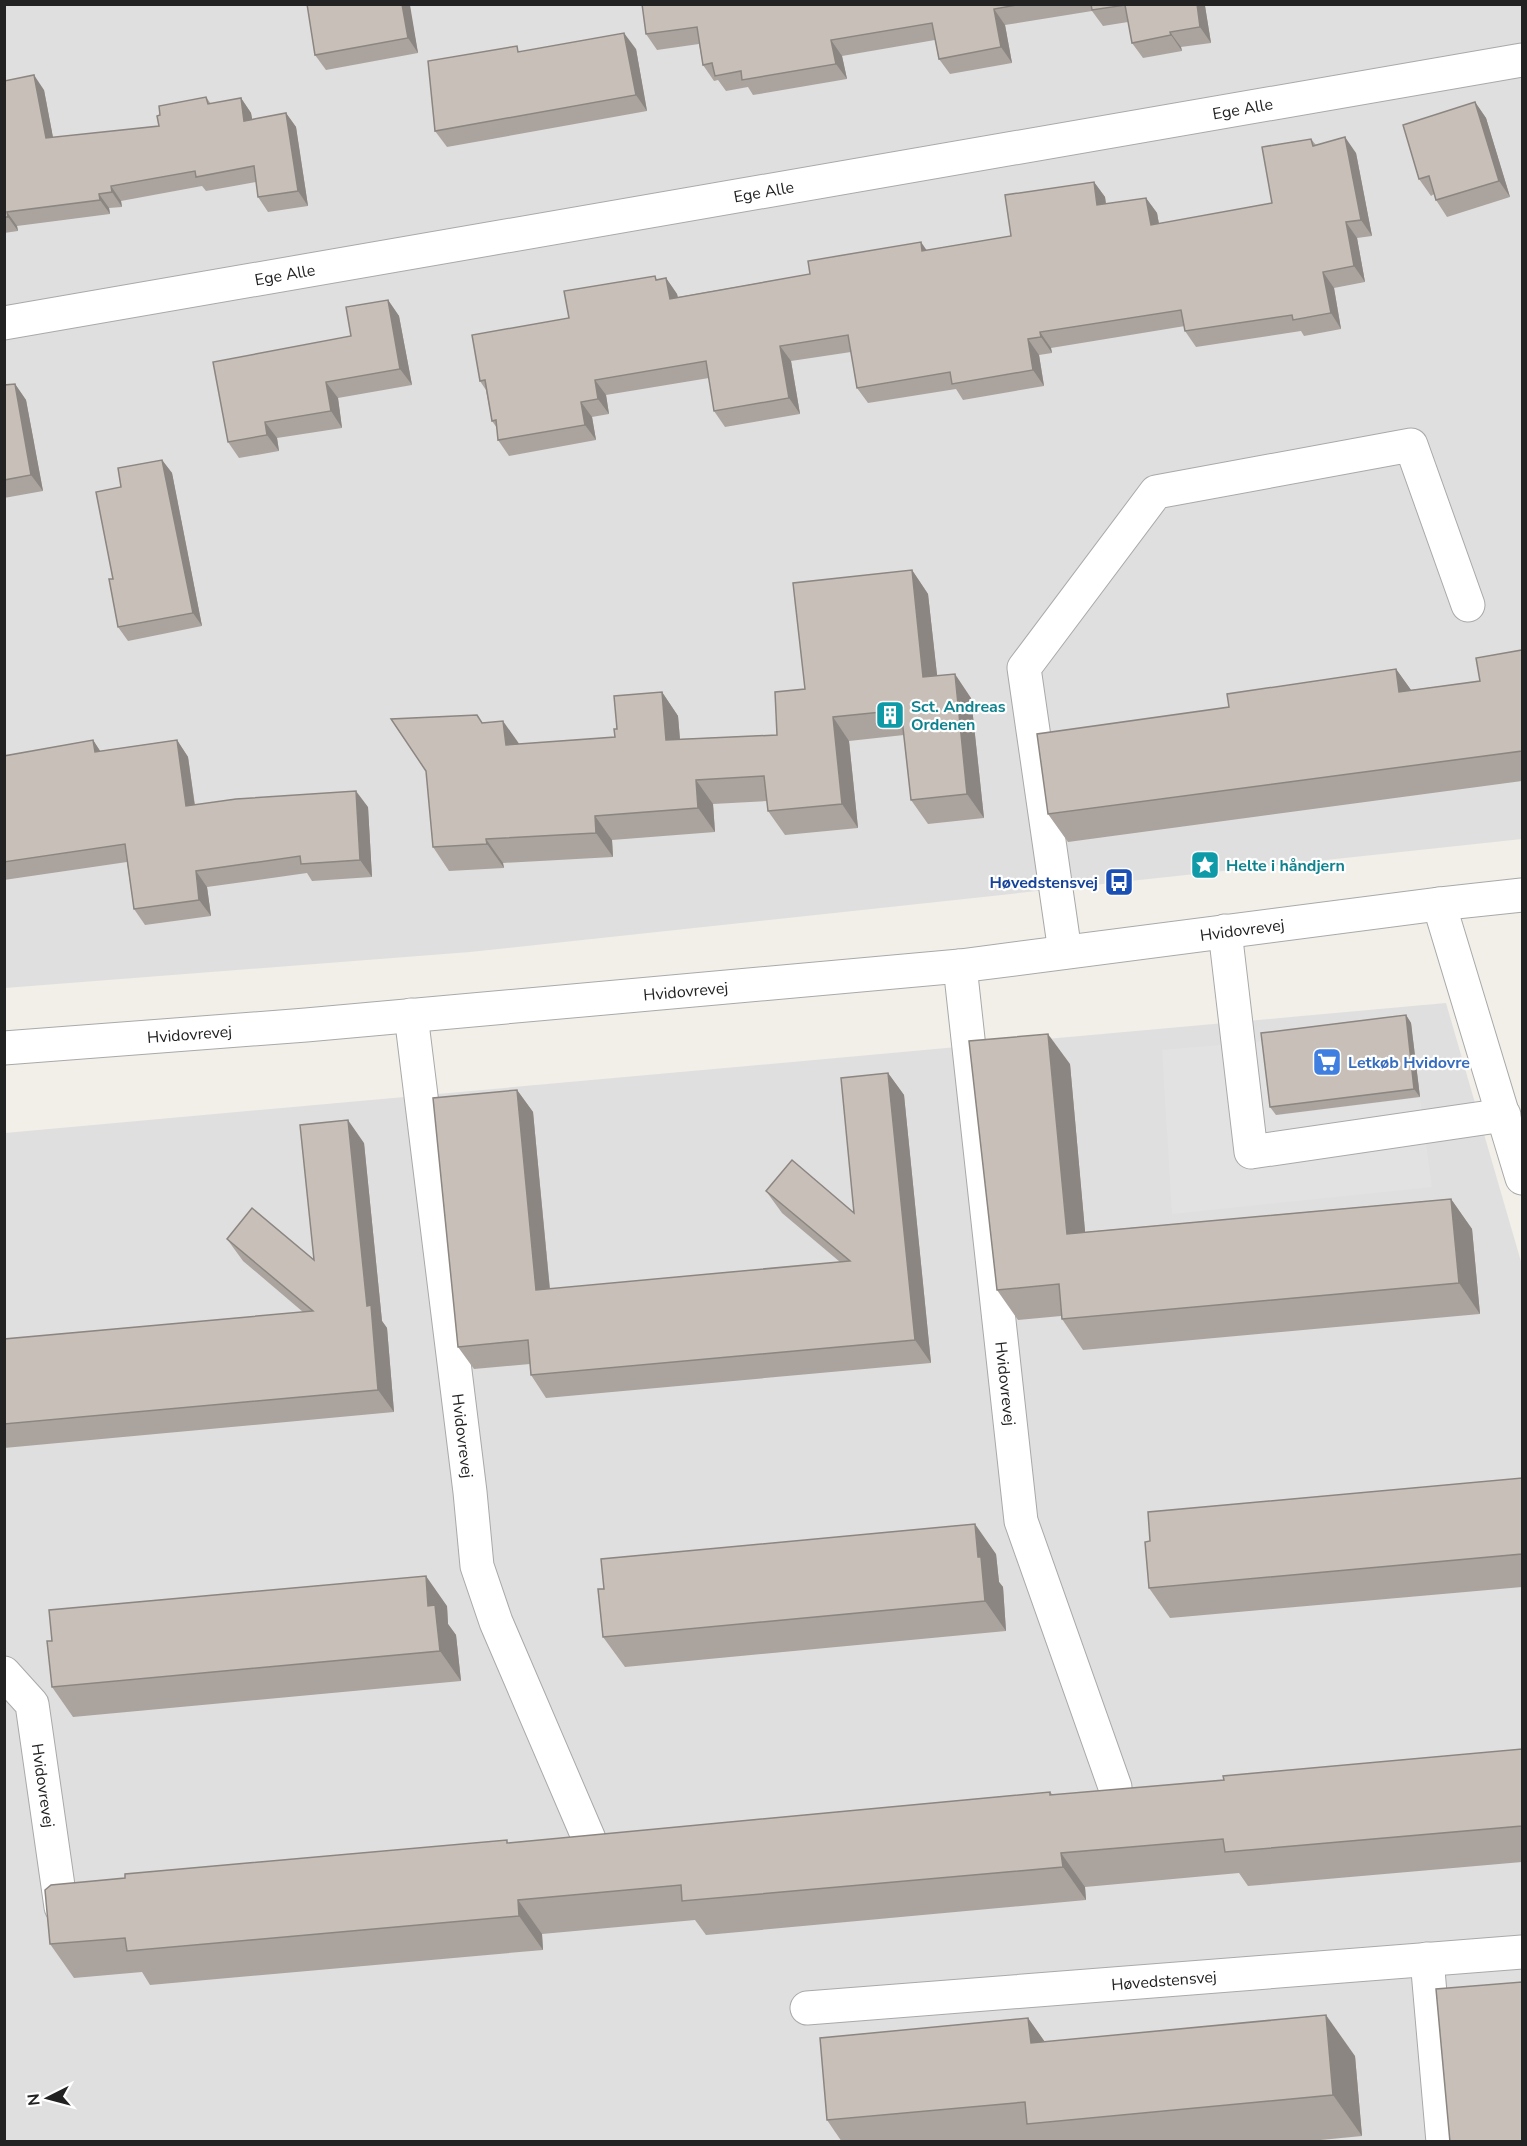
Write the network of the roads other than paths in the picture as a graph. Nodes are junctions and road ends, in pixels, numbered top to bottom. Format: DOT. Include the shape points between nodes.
graph roads {
  1 [pos="1522,60"];
  2 [pos="4,323"];
  3 [pos="1468,604"];
  4 [pos="1522,895"];
  5 [pos="1439,904"];
  6 [pos="1225,931"];
  7 [pos="1065,952"];
  8 [pos="960,966"];
  9 [pos="411,1015"];
  10 [pos="4,1048"];
  11 [pos="1504,1115"];
  12 [pos="1522,1178"];
  13 [pos="4,1673"];
  14 [pos="1115,1787"];
  15 [pos="589,1839"];
  16 [pos="60,1907"];
  17 [pos="1522,1952"];
  18 [pos="1426,1959"];
  19 [pos="807,2008"];
  20 [pos="1443,2142"];
  1 -- 2 [label="street, Ege Alle"];
  3 -- 7 [label="street" via="1411,445 1156,492 1024,668"];
  4 -- 5 [label="street, Hvidovrevej"];
  5 -- 6 [label="street, Hvidovrevej"];
  5 -- 11 [label="street"];
  6 -- 7 [label="street, Hvidovrevej"];
  6 -- 11 [label="street" via="1251,1152"];
  7 -- 8 [label="street, Hvidovrevej"];
  8 -- 9 [label="street, Hvidovrevej"];
  8 -- 14 [label="street, Hvidovrevej" via="1021,1521"];
  9 -- 10 [label="street, Hvidovrevej"];
  9 -- 15 [label="street, Hvidovrevej" via="477,1566 496,1622"];
  11 -- 12 [label="street"];
  13 -- 16 [label="street, Hvidovrevej" via="32,1704"];
  17 -- 18 [label="street, Høvedstensvej"];
  18 -- 19 [label="street, Høvedstensvej"];
  18 -- 20 [label="street"];
}
